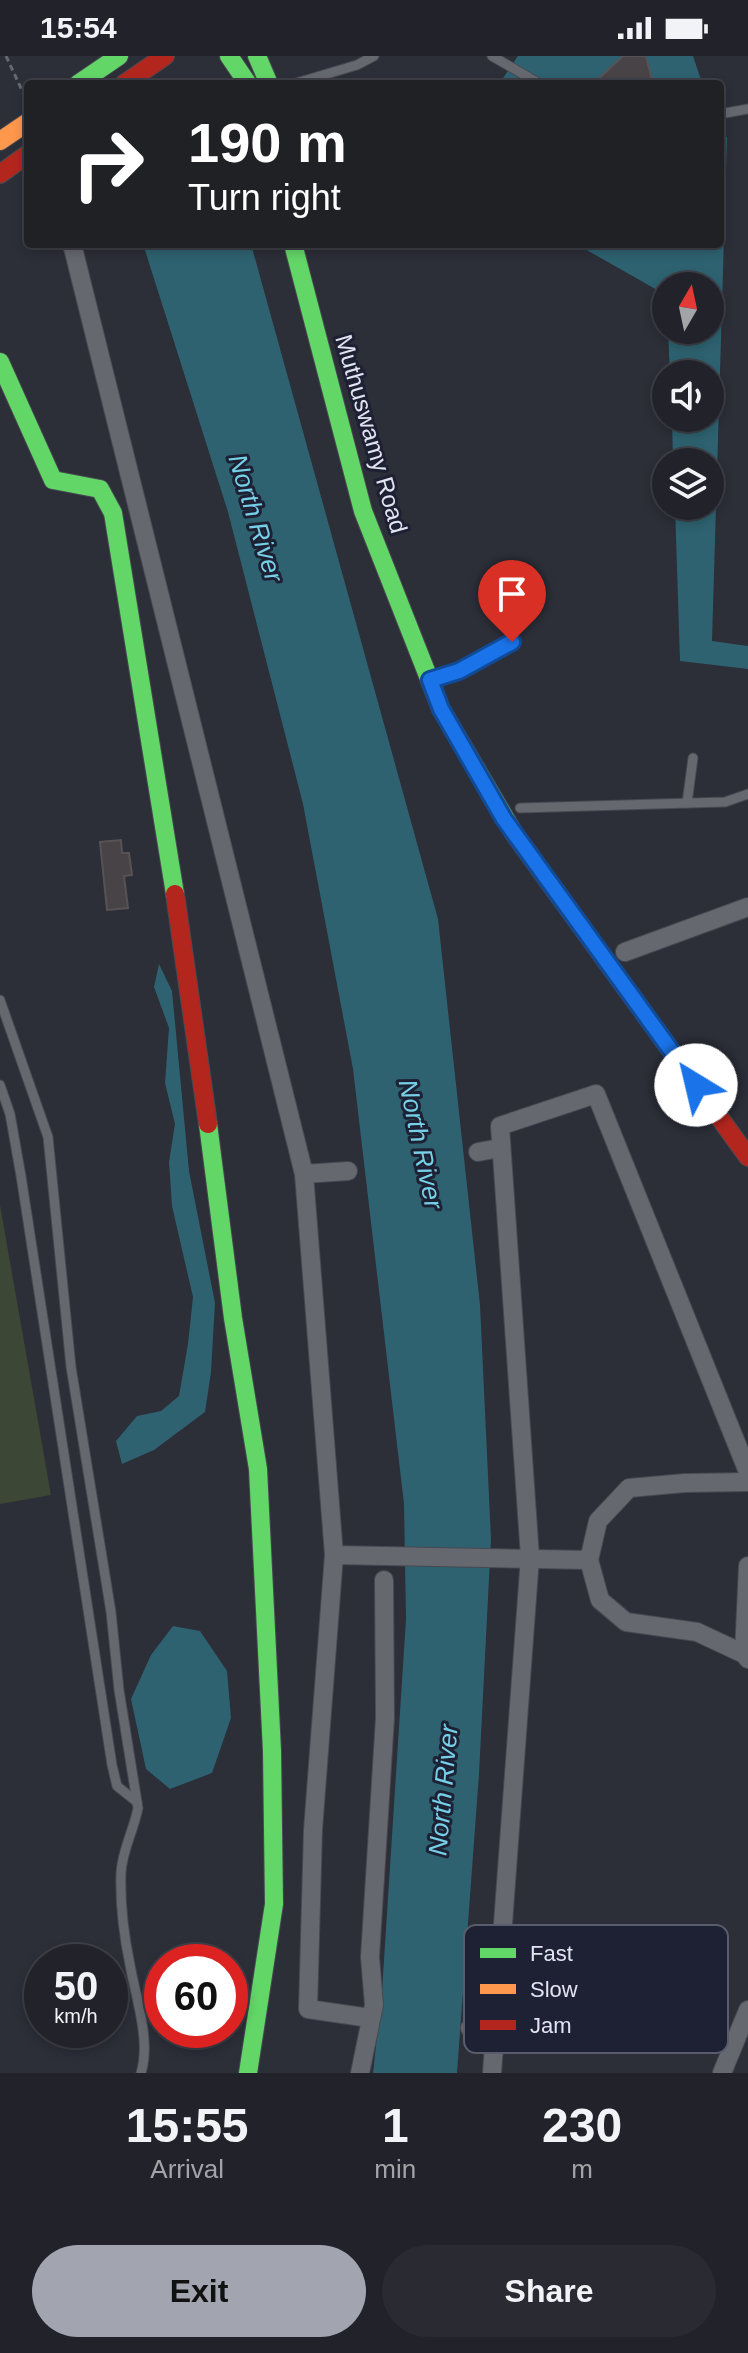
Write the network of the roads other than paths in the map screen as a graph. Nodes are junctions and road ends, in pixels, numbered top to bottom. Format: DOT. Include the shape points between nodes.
graph roads {
  1 [pos="119,56"];
  2 [pos="165,56"];
  3 [pos="229,56"];
  4 [pos="257,56"];
  5 [pos="374,56"];
  6 [pos="492,56"];
  7 [pos="84,80"];
  8 [pos="130,80"];
  9 [pos="245,80"];
  10 [pos="267,80"];
  11 [pos="306,80"];
  12 [pos="534,80"];
  13 [pos="748,109"];
  14 [pos="724,113"];
  15 [pos="24,125"];
  16 [pos="0,141"];
  17 [pos="24,160"];
  18 [pos="0,174"];
  19 [pos="73,248"];
  20 [pos="294,248"];
  21 [pos="0,362"];
  22 [pos="419,604"];
  23 [pos="512,642"];
  24 [pos="442,681"];
  25 [pos="465,714"];
  26 [pos="693,758"];
  27 [pos="748,794"];
  28 [pos="687,803"];
  29 [pos="520,808"];
  30 [pos="537,832"];
  31 [pos="748,907"];
  32 [pos="625,952"];
  33 [pos="0,1000"];
  34 [pos="0,1085"];
  35 [pos="500,1148"];
  36 [pos="478,1152"];
  37 [pos="748,1157"];
  38 [pos="348,1171"];
  39 [pos="304,1174"];
  40 [pos="748,1472"];
  41 [pos="748,1482"];
  42 [pos="334,1555"];
  43 [pos="530,1557"];
  44 [pos="589,1560"];
  45 [pos="748,1566"];
  46 [pos="384,1580"];
  47 [pos="746,1656"];
  48 [pos="137,1802"];
  49 [pos="503,1925"];
  50 [pos="748,2010"];
  51 [pos="363,2017"];
  52 [pos="493,2053"];
  53 [pos="141,2073"];
  54 [pos="248,2073"];
  55 [pos="360,2073"];
  56 [pos="492,2073"];
  57 [pos="722,2073"];
  1 -- 7 [label="street"];
  2 -- 8 [label="street"];
  3 -- 9 [label="street"];
  4 -- 10 [label="street"];
  5 -- 11 [label="lane"];
  6 -- 12 [label="lane"];
  13 -- 14 [label="lane"];
  15 -- 16 [label="street"];
  17 -- 18 [label="street"];
  19 -- 39 [label="street"];
  20 -- 24 [label="street, Muthuswamy Road" via="363,511"];
  21 -- 54 [label="street" via="53,480 100,489 113,513 202,1077 258,1469 272,1751 274,1904"];
  22 -- 24 [label="street, Muthuswamy Road"];
  23 -- 24 [label="lane"];
  24 -- 37 [label="street, Muthuswamy Road" via="441,709 504,819"];
  25 -- 29 [label="street" via="498,779"];
  26 -- 28 [label="lane"];
  27 -- 28 [label="lane" via="725,802"];
  28 -- 29 [label="lane"];
  29 -- 30 [label="street"];
  31 -- 32 [label="street"];
  33 -- 48 [label="lane" via="48,1137 71,1367"];
  34 -- 48 [label="lane" via="21,1176 112,1765 117,1786"];
  35 -- 36 [label="street"];
  35 -- 40 [label="street" via="500,1126 596,1094"];
  35 -- 43 [label="street"];
  38 -- 39 [label="street"];
  39 -- 42 [label="street"];
  41 -- 44 [label="street" via="629,1488 598,1521"];
  42 -- 43 [label="street"];
  42 -- 51 [label="street" via="313,1830 308,2009"];
  43 -- 44 [label="street"];
  43 -- 49 [label="street"];
  44 -- 47 [label="street" via="600,1600 626,1622 697,1632"];
  45 -- 47 [label="street"];
  46 -- 55 [label="street" via="385,1718 370,1957 374,2005"];
  48 -- 53 [label="lane" via="121,1873 146,2057"];
  50 -- 57 [label="street"];
  52 -- 56 [label="street"];
}
